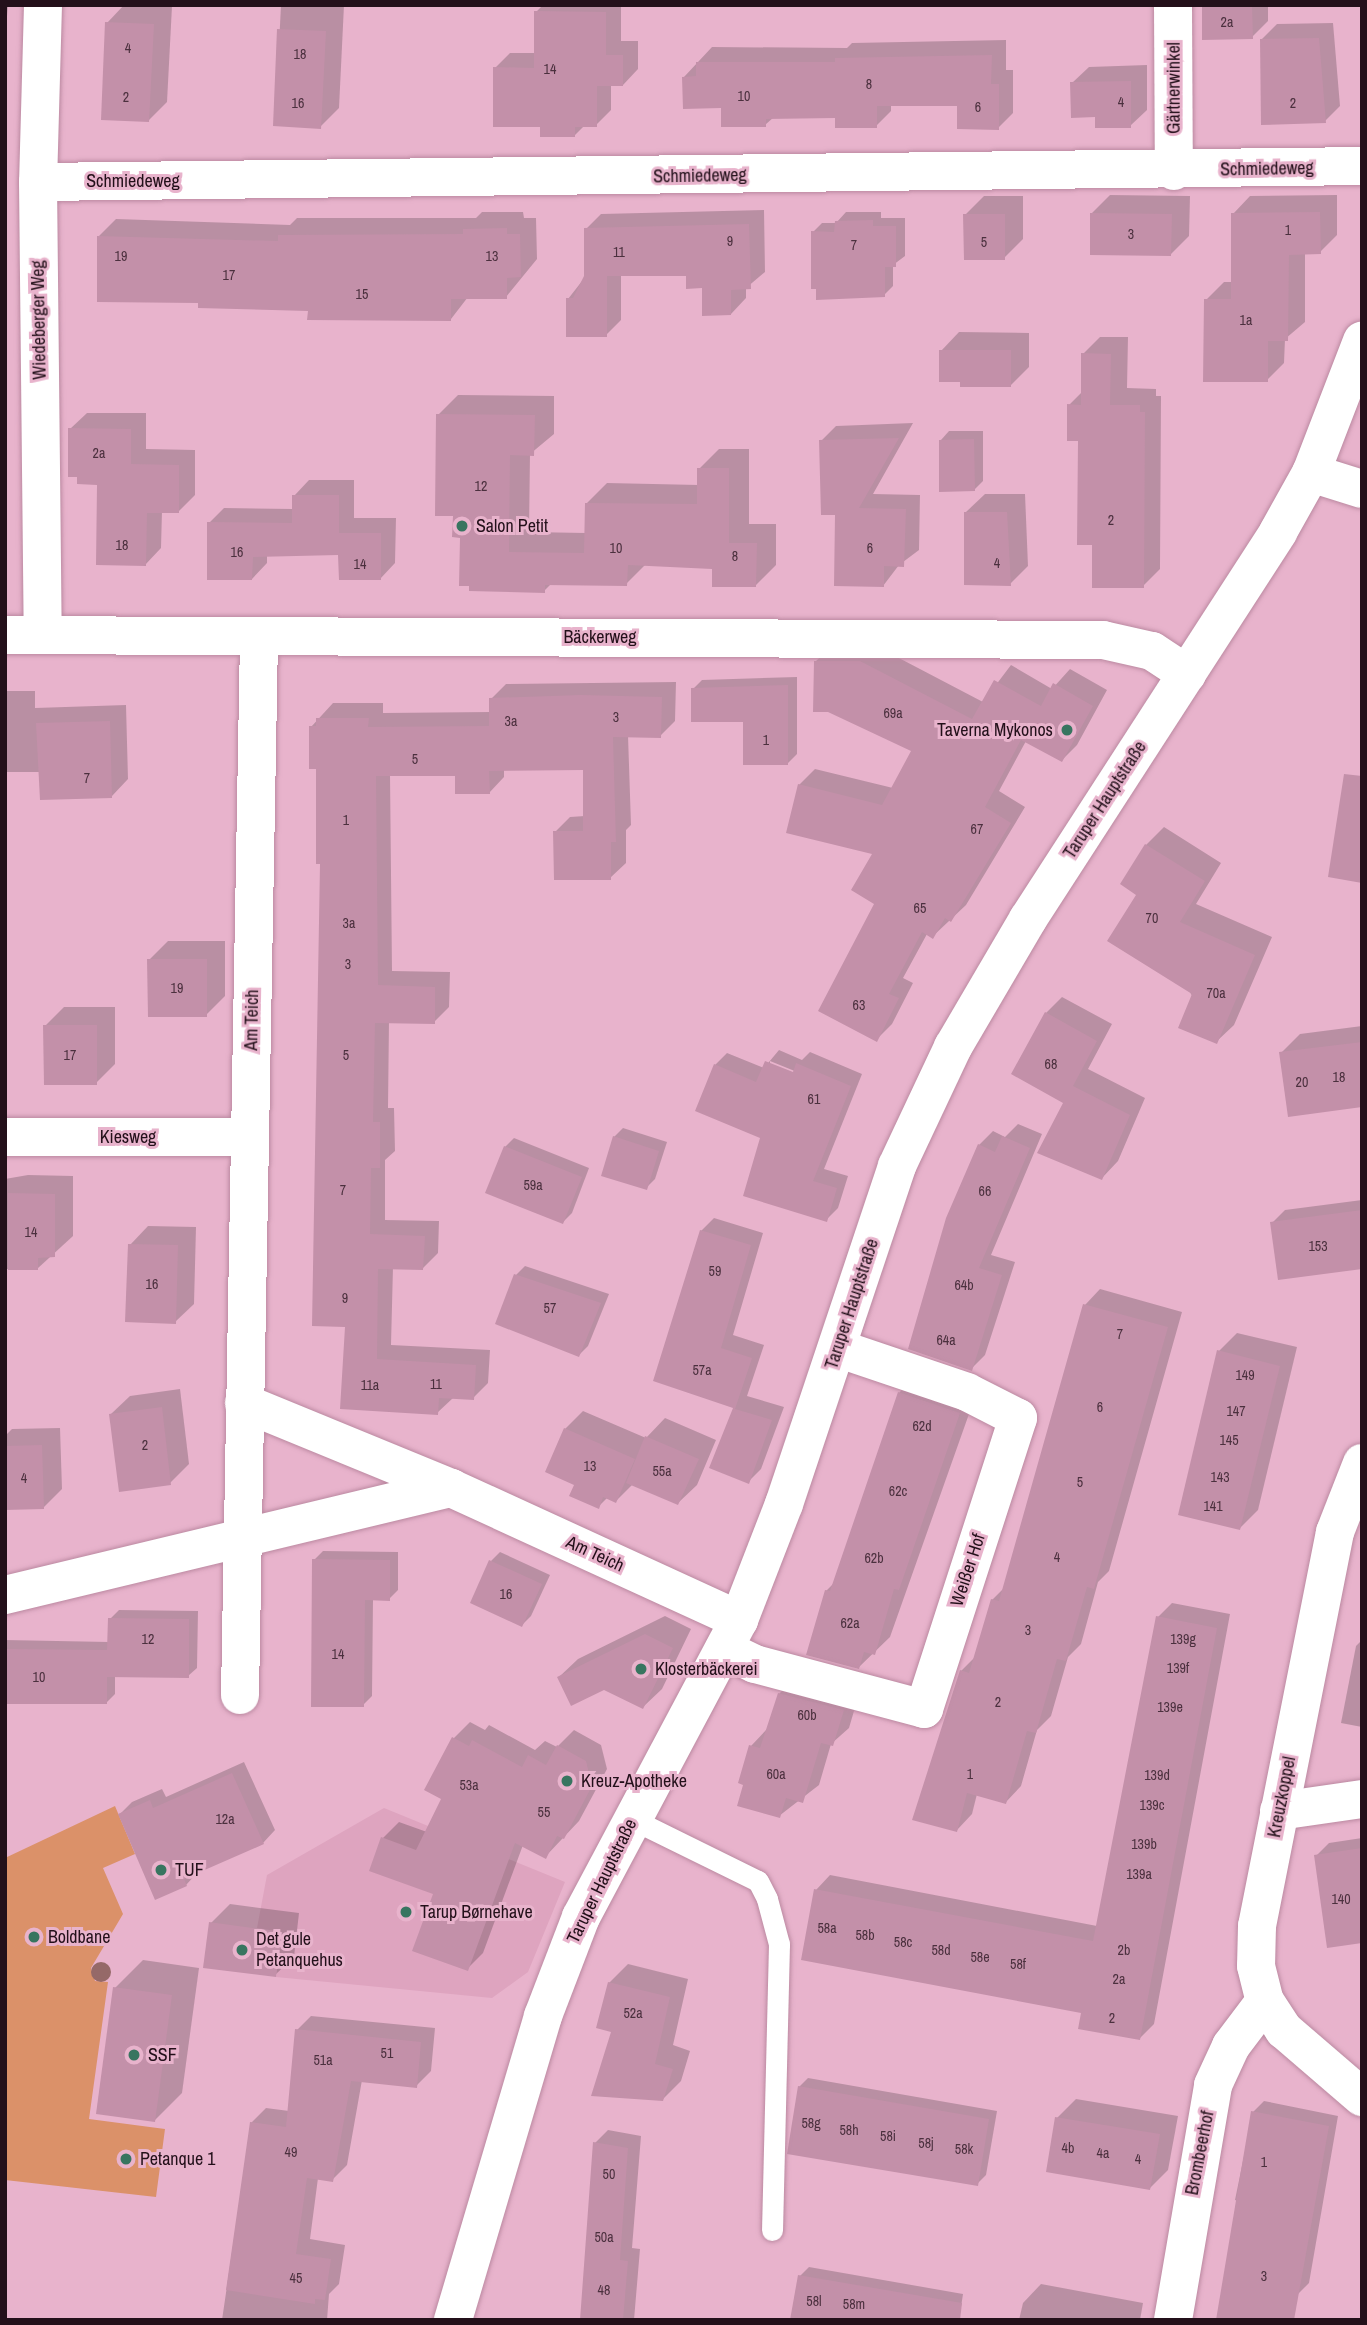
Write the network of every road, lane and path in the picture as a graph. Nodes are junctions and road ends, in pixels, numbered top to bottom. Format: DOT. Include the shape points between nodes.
graph roads {
  1 [pos="43,5"];
  2 [pos="1174,5"];
  3 [pos="1362,166"];
  4 [pos="1174,171"];
  5 [pos="38,182"];
  6 [pos="1362,341"];
  7 [pos="1311,472"];
  8 [pos="1362,489"];
  9 [pos="5,635"];
  10 [pos="43,635"];
  11 [pos="259,636"];
  12 [pos="1187,674"];
  13 [pos="5,1137"];
  14 [pos="250,1137"];
  15 [pos="837,1348"];
  16 [pos="244,1403"];
  17 [pos="1362,1463"];
  18 [pos="452,1488"];
  19 [pos="242,1535"];
  20 [pos="5,1595"];
  21 [pos="731,1634"];
  22 [pos="240,1695"];
  23 [pos="1362,1799"];
  24 [pos="1279,1811"];
  25 [pos="632,1819"];
  26 [pos="1265,2001"];
  27 [pos="1362,2097"];
  28 [pos="772,2230"];
  29 [pos="453,2320"];
  30 [pos="1172,2320"];
  1 -- 5 [label="street, Wiedeberger Weg"];
  2 -- 4 [label="street, Gärtnerwinkel"];
  3 -- 4 [label="street, Schmiedeweg"];
  4 -- 5 [label="street, Schmiedeweg"];
  5 -- 10 [label="street, Wiedeberger Weg"];
  6 -- 7 [label="street, Taruper Hauptstraße"];
  7 -- 8 [label="street"];
  7 -- 12 [label="street, Taruper Hauptstraße"];
  9 -- 10 [label="street, Bäckerweg"];
  10 -- 11 [label="street, Bäckerweg"];
  11 -- 12 [label="street, Bäckerweg" via="1103,640 1152,651"];
  11 -- 14 [label="street, Am Teich"];
  12 -- 15 [label="street, Taruper Hauptstraße" via="1028,919 953,1047 897,1166"];
  13 -- 14 [label="street, Kiesweg"];
  14 -- 16 [label="street, Am Teich"];
  15 -- 21 [label="street, Taruper Hauptstraße"];
  15 -- 21 [label="street, Weißer Hof" via="967,1392 1018,1418 924,1709 755,1664"];
  16 -- 18 [label="street, Am Teich"];
  16 -- 19 [label="street, Am Teich"];
  17 -- 24 [label="street, Kreuzkoppel" via="1335,1532"];
  18 -- 19 [label="street"];
  18 -- 21 [label="street, Am Teich"];
  19 -- 20 [label="street"];
  19 -- 22 [label="street, Am Teich"];
  21 -- 25 [label="street, Taruper Hauptstraße"];
  23 -- 24 [label="street"];
  24 -- 26 [label="street, Kreuzkoppel" via="1256,1926 1256,1966"];
  25 -- 28 [label="lane" via="758,1881 767,1899 779,1944"];
  25 -- 29 [label="street, Taruper Hauptstraße" via="580,1917 543,2016"];
  26 -- 27 [label="street, Kreuzkoppel" via="1284,2030 1310,2056"];
  26 -- 30 [label="street, Brombeerhof" via="1231,2046 1213,2085"];
}
